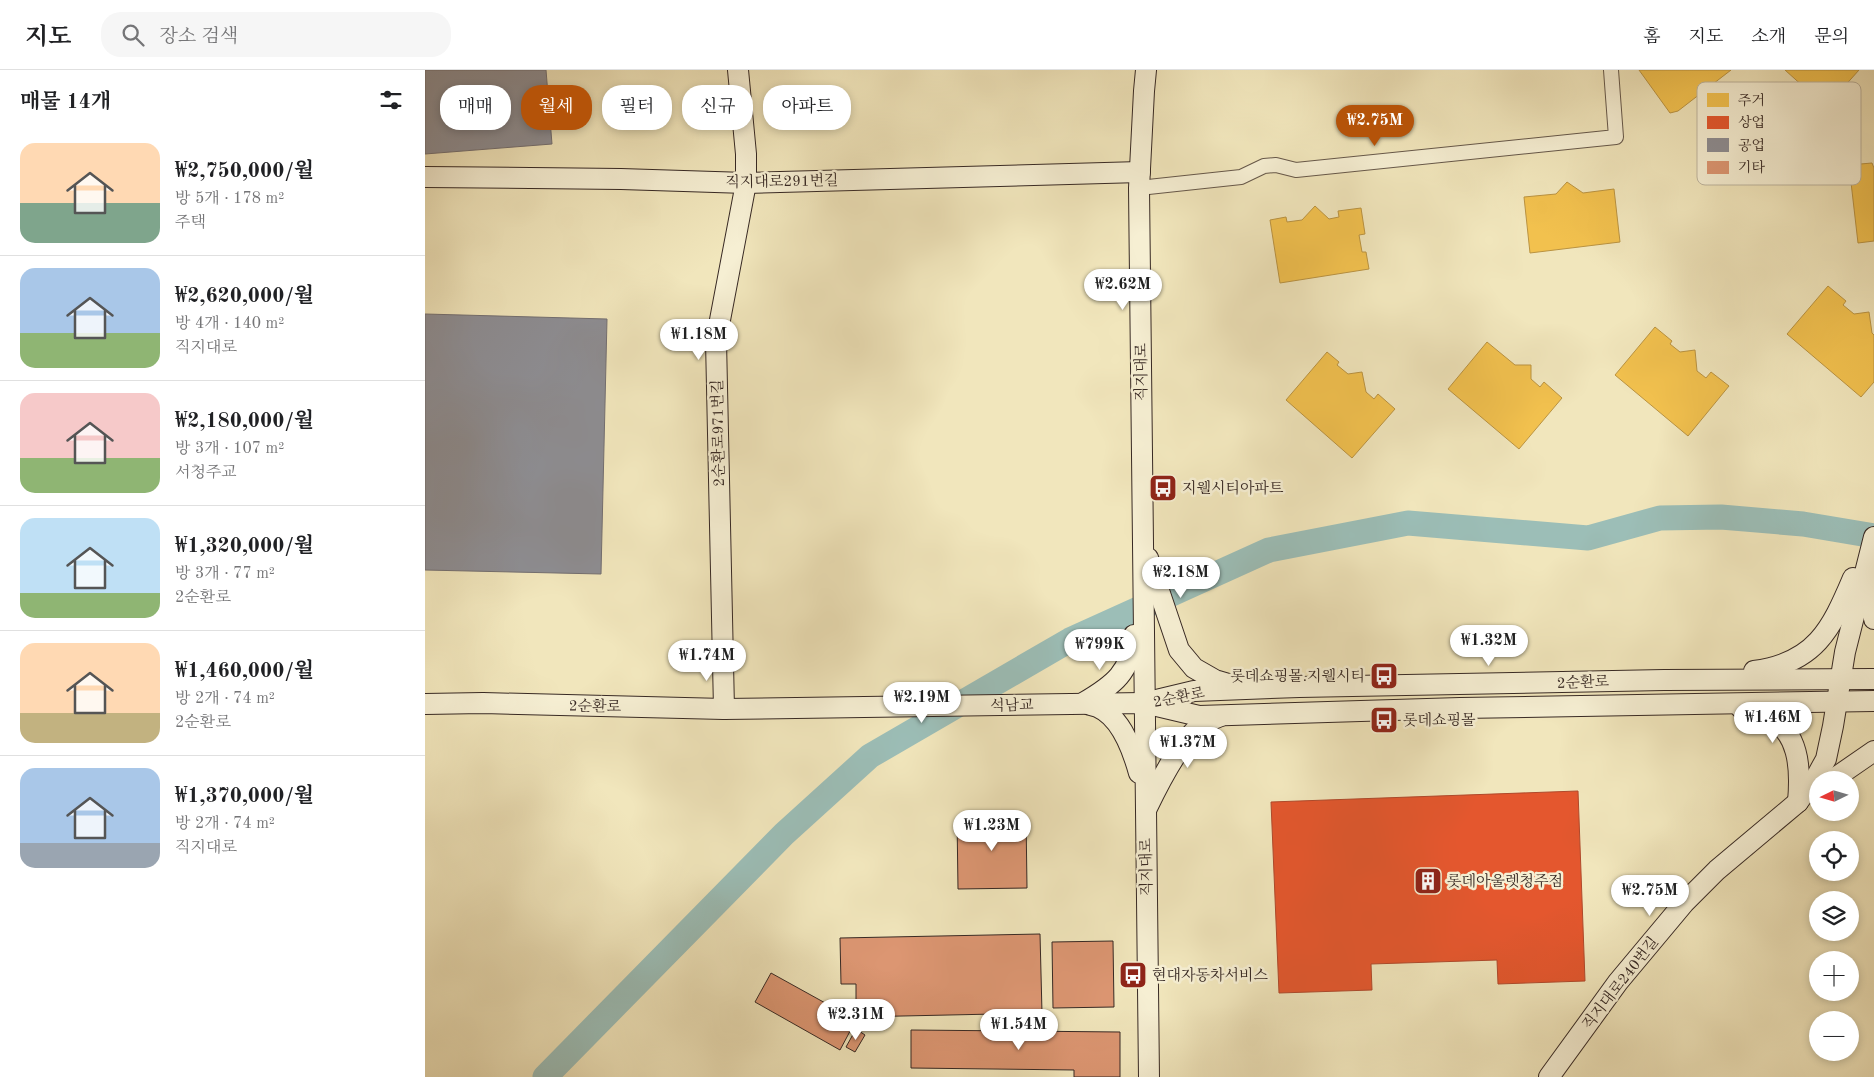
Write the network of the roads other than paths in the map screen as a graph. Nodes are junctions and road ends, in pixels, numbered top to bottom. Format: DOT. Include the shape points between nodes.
graph roads {
  1 [pos="738,70"];
  2 [pos="1146,70"];
  3 [pos="1611,70"];
  4 [pos="425,177"];
  5 [pos="1140,180"];
  6 [pos="746,183"];
  7 [pos="1874,527"];
  8 [pos="1874,538"];
  9 [pos="1142,551"];
  10 [pos="1874,572"];
  11 [pos="1858,599"];
  12 [pos="1874,619"];
  13 [pos="1138,652"];
  14 [pos="1874,679"];
  15 [pos="1664,680"];
  16 [pos="1839,680"];
  17 [pos="1246,689"];
  18 [pos="1837,701"];
  19 [pos="1874,701"];
  20 [pos="1725,703"];
  21 [pos="425,704"];
  22 [pos="1081,704"];
  23 [pos="1144,704"];
  24 [pos="765,708"];
  25 [pos="725,709"];
  26 [pos="1223,715"];
  27 [pos="1874,751"];
  28 [pos="1826,759"];
  29 [pos="1826,771"];
  30 [pos="1845,771"];
  31 [pos="1809,794"];
  32 [pos="1798,802"];
  33 [pos="1145,812"];
  34 [pos="1149,1077"];
  35 [pos="1549,1077"];
  1 -- 6 [label="street, 2순환로971번길"];
  2 -- 5 [label="street, 직지대로"];
  3 -- 5 [label="street" via="1616,137 1296,170 1264,166 1241,177"];
  4 -- 6 [label="street, 직지대로291번길"];
  5 -- 6 [label="street, 직지대로291번길"];
  5 -- 9 [label="street, 직지대로"];
  6 -- 25 [label="street, 2순환로971번길" via="716,341"];
  7 -- 11 [label="street"];
  8 -- 11 [label="street"];
  9 -- 13 [label="street, 직지대로"];
  9 -- 17 [label="street" via="1156,580 1179,650 1194,668 1215,680"];
  10 -- 11 [label="street"];
  11 -- 12 [label="street"];
  11 -- 15 [label="street" via="1809,651 1779,666"];
  11 -- 16 [label="street, 직지대로240번길"];
  13 -- 22 [label="street" via="1120,675 1099,694"];
  13 -- 23 [label="street, 직지대로"];
  14 -- 16 [label="street, 2순환로"];
  15 -- 16 [label="street, 2순환로"];
  15 -- 17 [label="street, 2순환로"];
  16 -- 18 [label="street, 직지대로240번길"];
  17 -- 23 [label="street, 2순환로" via="1193,691"];
  18 -- 19 [label="street, 2순환로"];
  18 -- 20 [label="street, 2순환로"];
  18 -- 28 [label="street, 직지대로240번길"];
  20 -- 26 [label="street, 2순환로"];
  20 -- 32 [label="street" via="1764,714 1781,725 1798,757"];
  21 -- 25 [label="street, 2순환로"];
  22 -- 23 [label="street, 2순환로"];
  22 -- 24 [label="street, 석남교"];
  22 -- 33 [label="street" via="1093,705 1107,712 1121,730 1137,764"];
  23 -- 26 [label="street, 2순환로" via="1199,716"];
  23 -- 33 [label="street, 직지대로"];
  24 -- 25 [label="street, 2순환로"];
  26 -- 33 [label="street" via="1199,727 1186,743 1161,779"];
  27 -- 30 [label="street"];
  28 -- 29 [label="street"];
  28 -- 32 [label="street, 직지대로240번길"];
  31 -- 32 [label="street"];
  32 -- 35 [label="street, 직지대로240번길" via="1717,870 1684,903 1618,982"];
  33 -- 34 [label="street, 직지대로"];
}
